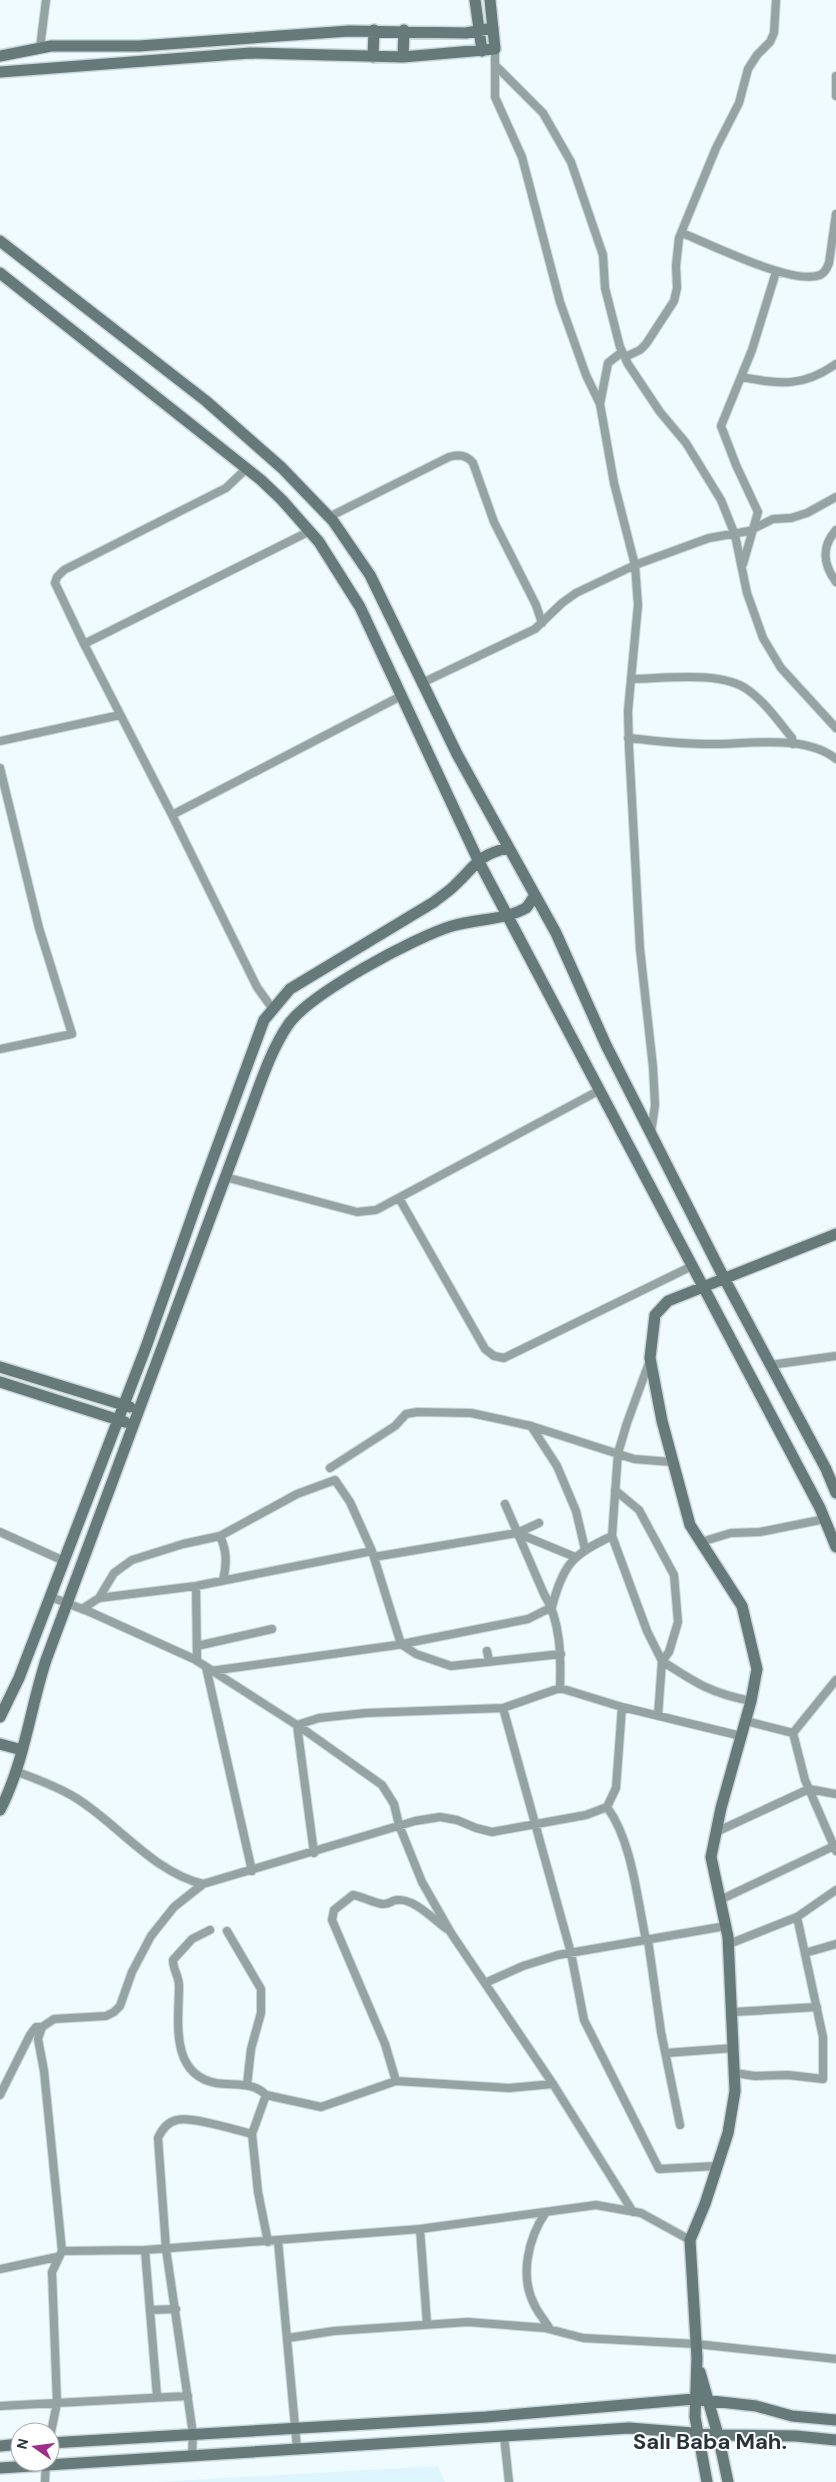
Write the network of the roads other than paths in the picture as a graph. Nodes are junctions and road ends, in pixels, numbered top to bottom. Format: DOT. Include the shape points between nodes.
graph roads {
  1 [pos="46,0"];
  2 [pos="475,0"];
  3 [pos="490,0"];
  4 [pos="776,0"];
  5 [pos="492,28"];
  6 [pos="374,30"];
  7 [pos="404,30"];
  8 [pos="480,30"];
  9 [pos="66,46"];
  10 [pos="40,48"];
  11 [pos="495,49"];
  12 [pos="482,51"];
  13 [pos="0,56"];
  14 [pos="373,57"];
  15 [pos="403,57"];
  16 [pos="496,66"];
  17 [pos="65,67"];
  18 [pos="41,68"];
  19 [pos="0,72"];
  20 [pos="836,76"];
  21 [pos="836,96"];
  22 [pos="836,214"];
  23 [pos="682,233"];
  24 [pos="0,241"];
  25 [pos="776,272"];
  26 [pos="0,273"];
  27 [pos="624,354"];
  28 [pos="836,364"];
  29 [pos="741,377"];
  30 [pos="600,404"];
  31 [pos="246,468"];
  32 [pos="836,496"];
  33 [pos="329,517"];
  34 [pos="753,528"];
  35 [pos="836,530"];
  36 [pos="310,531"];
  37 [pos="735,535"];
  38 [pos="635,565"];
  39 [pos="742,569"];
  40 [pos="836,582"];
  41 [pos="542,623"];
  42 [pos="84,644"];
  43 [pos="630,679"];
  44 [pos="422,683"];
  45 [pos="401,696"];
  46 [pos="120,715"];
  47 [pos="836,728"];
  48 [pos="628,738"];
  49 [pos="0,742"];
  50 [pos="793,744"];
  51 [pos="836,759"];
  52 [pos="0,768"];
  53 [pos="172,814"];
  54 [pos="508,848"];
  55 [pos="478,860"];
  56 [pos="535,896"];
  57 [pos="507,914"];
  58 [pos="272,1008"];
  59 [pos="0,1048"];
  60 [pos="600,1090"];
  61 [pos="652,1133"];
  62 [pos="226,1178"];
  63 [pos="399,1198"];
  64 [pos="836,1234"];
  65 [pos="692,1266"];
  66 [pos="724,1278"];
  67 [pos="704,1289"];
  68 [pos="836,1356"];
  69 [pos="650,1360"];
  70 [pos="770,1365"];
  71 [pos="0,1366"];
  72 [pos="0,1382"];
  73 [pos="125,1405"];
  74 [pos="139,1410"];
  75 [pos="119,1420"];
  76 [pos="132,1425"];
  77 [pos="531,1426"];
  78 [pos="618,1453"];
  79 [pos="672,1462"];
  80 [pos="330,1468"];
  81 [pos="615,1490"];
  82 [pos="836,1493"];
  83 [pos="505,1504"];
  84 [pos="825,1520"];
  85 [pos="539,1523"];
  86 [pos="0,1532"];
  87 [pos="517,1533"];
  88 [pos="220,1536"];
  89 [pos="612,1536"];
  90 [pos="701,1542"];
  91 [pos="836,1547"];
  92 [pos="585,1548"];
  93 [pos="373,1554"];
  94 [pos="575,1557"];
  95 [pos="64,1561"];
  96 [pos="223,1580"];
  97 [pos="196,1586"];
  98 [pos="51,1597"];
  99 [pos="99,1598"];
  100 [pos="68,1603"];
  101 [pos="552,1607"];
  102 [pos="82,1609"];
  103 [pos="272,1629"];
  104 [pos="401,1644"];
  105 [pos="197,1646"];
  106 [pos="487,1650"];
  107 [pos="561,1654"];
  108 [pos="662,1660"];
  109 [pos="197,1661"];
  110 [pos="490,1661"];
  111 [pos="209,1669"];
  112 [pos="836,1680"];
  113 [pos="560,1688"];
  114 [pos="752,1701"];
  115 [pos="622,1707"];
  116 [pos="503,1708"];
  117 [pos="658,1716"];
  118 [pos="0,1717"];
  119 [pos="746,1721"];
  120 [pos="297,1725"];
  121 [pos="792,1733"];
  122 [pos="741,1736"];
  123 [pos="0,1744"];
  124 [pos="22,1750"];
  125 [pos="15,1771"];
  126 [pos="809,1789"];
  127 [pos="4,1794"];
  128 [pos="836,1794"];
  129 [pos="607,1807"];
  130 [pos="0,1810"];
  131 [pos="536,1823"];
  132 [pos="399,1825"];
  133 [pos="716,1832"];
  134 [pos="835,1848"];
  135 [pos="314,1853"];
  136 [pos="252,1871"];
  137 [pos="203,1884"];
  138 [pos="836,1890"];
  139 [pos="720,1900"];
  140 [pos="797,1918"];
  141 [pos="726,1926"];
  142 [pos="210,1930"];
  143 [pos="227,1931"];
  144 [pos="451,1932"];
  145 [pos="647,1940"];
  146 [pos="729,1944"];
  147 [pos="836,1944"];
  148 [pos="571,1953"];
  149 [pos="805,1954"];
  150 [pos="485,1983"];
  151 [pos="817,2007"];
  152 [pos="733,2012"];
  153 [pos="42,2027"];
  154 [pos="734,2048"];
  155 [pos="666,2053"];
  156 [pos="735,2072"];
  157 [pos="396,2081"];
  158 [pos="553,2084"];
  159 [pos="247,2085"];
  160 [pos="0,2095"];
  161 [pos="266,2095"];
  162 [pos="680,2125"];
  163 [pos="252,2134"];
  164 [pos="717,2166"];
  165 [pos="546,2212"];
  166 [pos="633,2212"];
  167 [pos="420,2229"];
  168 [pos="690,2240"];
  169 [pos="278,2241"];
  170 [pos="268,2242"];
  171 [pos="166,2248"];
  172 [pos="145,2250"];
  173 [pos="60,2254"];
  174 [pos="0,2269"];
  175 [pos="150,2310"];
  176 [pos="176,2310"];
  177 [pos="427,2324"];
  178 [pos="550,2329"];
  179 [pos="288,2338"];
  180 [pos="696,2344"];
  181 [pos="836,2358"];
  182 [pos="157,2396"];
  183 [pos="188,2396"];
  184 [pos="700,2399"];
  185 [pos="57,2403"];
  186 [pos="0,2406"];
  187 [pos="836,2420"];
  188 [pos="53,2422"];
  189 [pos="295,2429"];
  190 [pos="696,2432"];
  191 [pos="193,2434"];
  192 [pos="718,2435"];
  193 [pos="504,2436"];
  194 [pos="836,2440"];
  195 [pos="60,2442"];
  196 [pos="297,2448"];
  197 [pos="192,2456"];
  198 [pos="60,2463"];
  199 [pos="509,2482"];
  200 [pos="707,2482"];
  201 [pos="728,2482"];
  1 -- 10 [label="street"];
  2 -- 8 [label="street"];
  3 -- 5 [label="street"];
  4 -- 23 [label="street" via="774,33 748,69 739,103 716,148"];
  5 -- 8 [label="street"];
  5 -- 11 [label="street"];
  6 -- 7 [label="street"];
  6 -- 9 [label="street" via="139,46"];
  6 -- 14 [label="street"];
  7 -- 8 [label="street" via="466,33"];
  7 -- 15 [label="street"];
  8 -- 12 [label="street"];
  9 -- 10 [label="street"];
  9 -- 17 [label="street"];
  10 -- 13 [label="street"];
  10 -- 18 [label="street"];
  11 -- 12 [label="street"];
  11 -- 16 [label="street"];
  12 -- 15 [label="street"];
  14 -- 15 [label="street"];
  14 -- 17 [label="street" via="250,53"];
  16 -- 27 [label="street" via="543,113 570,162 603,255 605,288"];
  16 -- 30 [label="street" via="495,97 522,157 560,302"];
  17 -- 18 [label="street"];
  18 -- 19 [label="street"];
  20 -- 21 [label="street"];
  22 -- 25 [label="street" via="826,270 820,275 807,277"];
  23 -- 25 [label="street"];
  23 -- 27 [label="street" via="677,252 674,301 646,344 640,350"];
  24 -- 33 [label="street" via="206,401 282,468"];
  25 -- 29 [label="street" via="762,322"];
  26 -- 31 [label="street"];
  27 -- 30 [label="street" via="608,363"];
  27 -- 37 [label="street" via="660,412 686,443 712,483"];
  28 -- 29 [label="street" via="822,374 797,382 779,383"];
  29 -- 34 [label="street" via="721,426 757,506 758,517"];
  30 -- 38 [label="street" via="614,483"];
  31 -- 36 [label="street"];
  31 -- 42 [label="street" via="226,488 61,572 56,587"];
  32 -- 34 [label="street" via="806,514 773,519"];
  33 -- 41 [label="street" via="449,457 463,455 474,463 494,522"];
  33 -- 44 [label="street" via="370,575"];
  34 -- 37 [label="street"];
  34 -- 39 [label="street"];
  35 -- 40 [label="street" via="826,544 824,554"];
  36 -- 42 [label="street"];
  36 -- 45 [label="street" via="360,607"];
  37 -- 38 [label="street" via="709,538"];
  37 -- 39 [label="street"];
  38 -- 41 [label="street" via="576,593"];
  38 -- 43 [label="street" via="638,605"];
  39 -- 47 [label="street" via="754,615 771,654"];
  41 -- 44 [label="street" via="510,642"];
  42 -- 46 [label="street"];
  43 -- 48 [label="street"];
  43 -- 50 [label="street" via="722,679 737,683 759,699 792,738"];
  44 -- 54 [label="street"];
  45 -- 53 [label="street"];
  45 -- 55 [label="street"];
  46 -- 49 [label="street"];
  46 -- 53 [label="street"];
  48 -- 50 [label="street" via="703,744"];
  48 -- 61 [label="street" via="640,949 653,1067 655,1105"];
  50 -- 51 [label="street" via="817,747"];
  52 -- 59 [label="street" via="39,928 72,1034"];
  53 -- 58 [label="street" via="257,987"];
  54 -- 55 [label="street"];
  54 -- 56 [label="street"];
  55 -- 57 [label="street"];
  55 -- 58 [label="street" via="456,885 434,902 290,989"];
  56 -- 57 [label="street" via="527,907"];
  56 -- 61 [label="street"];
  57 -- 60 [label="street"];
  57 -- 62 [label="street" via="451,926 418,940 299,1011 279,1038"];
  58 -- 73 [label="street" via="258,1033"];
  60 -- 63 [label="street"];
  60 -- 65 [label="street"];
  61 -- 66 [label="street"];
  62 -- 63 [label="street" via="357,1212 376,1210"];
  62 -- 74 [label="street"];
  63 -- 65 [label="street" via="485,1349 499,1357 504,1358"];
  64 -- 66 [label="street"];
  65 -- 67 [label="street"];
  66 -- 67 [label="street"];
  66 -- 70 [label="street"];
  67 -- 69 [label="street" via="668,1301 655,1315"];
  67 -- 84 [label="street"];
  68 -- 70 [label="street"];
  69 -- 78 [label="street"];
  69 -- 79 [label="street"];
  70 -- 82 [label="street"];
  71 -- 73 [label="street"];
  72 -- 75 [label="street"];
  73 -- 74 [label="street"];
  73 -- 75 [label="street"];
  74 -- 76 [label="street"];
  75 -- 76 [label="street"];
  75 -- 95 [label="street"];
  76 -- 100 [label="street"];
  77 -- 78 [label="street"];
  77 -- 80 [label="street" via="471,1413 406,1414 395,1426"];
  77 -- 92 [label="street" via="557,1466 576,1511"];
  78 -- 79 [label="street" via="634,1459"];
  78 -- 81 [label="street"];
  79 -- 90 [label="street" via="690,1525"];
  81 -- 89 [label="street"];
  81 -- 108 [label="street" via="639,1510 674,1575 678,1622 669,1652"];
  83 -- 87 [label="street"];
  84 -- 90 [label="street" via="760,1532 731,1533"];
  84 -- 91 [label="street"];
  85 -- 87 [label="street"];
  86 -- 95 [label="street"];
  87 -- 93 [label="street"];
  87 -- 94 [label="street"];
  87 -- 101 [label="street"];
  88 -- 93 [label="street" via="297,1494 335,1480 350,1502"];
  88 -- 96 [label="street" via="226,1556"];
  88 -- 99 [label="street" via="132,1560 114,1573"];
  89 -- 92 [label="street"];
  89 -- 108 [label="street" via="647,1631"];
  90 -- 114 [label="street" via="742,1606 757,1669"];
  92 -- 94 [label="street"];
  93 -- 96 [label="street"];
  93 -- 104 [label="street"];
  94 -- 101 [label="street" via="557,1587"];
  95 -- 98 [label="street"];
  96 -- 97 [label="street"];
  97 -- 99 [label="street"];
  97 -- 105 [label="street"];
  98 -- 100 [label="street"];
  98 -- 118 [label="street"];
  99 -- 102 [label="street"];
  100 -- 102 [label="street"];
  100 -- 124 [label="street" via="39,1681"];
  101 -- 104 [label="street" via="528,1619"];
  101 -- 107 [label="street"];
  102 -- 109 [label="street"];
  103 -- 105 [label="street"];
  104 -- 110 [label="street" via="416,1654 452,1666"];
  104 -- 111 [label="street"];
  105 -- 109 [label="street"];
  106 -- 110 [label="street"];
  107 -- 110 [label="street"];
  107 -- 113 [label="street"];
  108 -- 114 [label="street" via="706,1690"];
  108 -- 117 [label="street"];
  109 -- 111 [label="street"];
  111 -- 120 [label="street"];
  111 -- 136 [label="street"];
  112 -- 121 [label="street"];
  113 -- 115 [label="street"];
  113 -- 116 [label="street"];
  114 -- 119 [label="street"];
  115 -- 117 [label="street"];
  115 -- 129 [label="street" via="616,1788"];
  116 -- 120 [label="street" via="366,1713 319,1718"];
  116 -- 131 [label="street"];
  117 -- 122 [label="street"];
  119 -- 121 [label="street"];
  119 -- 122 [label="street"];
  120 -- 132 [label="street" via="382,1785 394,1804"];
  120 -- 135 [label="street"];
  121 -- 126 [label="street"];
  122 -- 133 [label="street"];
  123 -- 124 [label="street"];
  124 -- 125 [label="street"];
  125 -- 127 [label="street"];
  125 -- 137 [label="street" via="76,1798 177,1874"];
  126 -- 128 [label="street"];
  126 -- 133 [label="street"];
  126 -- 134 [label="street"];
  127 -- 130 [label="street"];
  129 -- 131 [label="street" via="586,1815"];
  129 -- 145 [label="street" via="618,1822"];
  131 -- 132 [label="street" via="492,1832 440,1817"];
  131 -- 148 [label="street"];
  132 -- 135 [label="street"];
  132 -- 144 [label="street" via="422,1882"];
  133 -- 139 [label="street" via="711,1857"];
  134 -- 139 [label="street"];
  135 -- 136 [label="street"];
  136 -- 137 [label="street"];
  137 -- 153 [label="street" via="174,1908 151,1936 132,1972 120,2006 114,2012 106,2016 54,2019"];
  138 -- 140 [label="street"];
  139 -- 141 [label="street"];
  140 -- 146 [label="street"];
  140 -- 149 [label="street"];
  141 -- 145 [label="street"];
  141 -- 146 [label="street"];
  142 -- 159 [label="street" via="192,1939 173,1960 179,1984 177,2037 182,2055 204,2080"];
  143 -- 159 [label="street" via="261,1989 261,2013 251,2049"];
  144 -- 150 [label="street"];
  144 -- 157 [label="street" via="405,1901 380,1904 353,1895 334,1910 332,1920 385,2044"];
  145 -- 148 [label="street"];
  145 -- 155 [label="street"];
  146 -- 152 [label="street"];
  147 -- 149 [label="street"];
  148 -- 150 [label="street" via="540,1960"];
  148 -- 164 [label="street" via="584,2020 659,2169"];
  149 -- 151 [label="street"];
  150 -- 158 [label="street"];
  151 -- 152 [label="street"];
  151 -- 156 [label="street" via="823,2037 823,2079"];
  152 -- 154 [label="street"];
  153 -- 160 [label="street" via="36,2027 30,2035"];
  153 -- 173 [label="street" via="38,2039 44,2071"];
  154 -- 155 [label="street"];
  154 -- 156 [label="street"];
  155 -- 162 [label="street"];
  156 -- 164 [label="street" via="729,2124"];
  157 -- 158 [label="street" via="503,2088"];
  157 -- 161 [label="street" via="321,2107"];
  158 -- 166 [label="street"];
  159 -- 161 [label="street"];
  161 -- 163 [label="street"];
  163 -- 170 [label="street" via="258,2192"];
  163 -- 171 [label="street" via="185,2119 172,2122 161,2131 157,2145"];
  164 -- 168 [label="street"];
  165 -- 166 [label="street" via="596,2205"];
  165 -- 167 [label="street"];
  165 -- 178 [label="street" via="535,2228 528,2256 527,2282 534,2304"];
  166 -- 168 [label="street" via="641,2213"];
  167 -- 169 [label="street"];
  167 -- 177 [label="street"];
  168 -- 180 [label="street"];
  169 -- 170 [label="street"];
  169 -- 179 [label="street"];
  170 -- 171 [label="street"];
  171 -- 172 [label="street"];
  171 -- 176 [label="street"];
  172 -- 173 [label="street"];
  172 -- 175 [label="street"];
  173 -- 174 [label="street"];
  173 -- 185 [label="street" via="52,2272"];
  175 -- 176 [label="street"];
  175 -- 182 [label="street"];
  176 -- 183 [label="street"];
  177 -- 178 [label="street" via="468,2322"];
  177 -- 179 [label="street"];
  178 -- 180 [label="street" via="583,2338"];
  179 -- 189 [label="street"];
  180 -- 181 [label="street"];
  180 -- 184 [label="street"];
  182 -- 183 [label="street"];
  182 -- 185 [label="street"];
  183 -- 191 [label="street"];
  184 -- 187 [label="street" via="756,2406 792,2416"];
  184 -- 189 [label="street"];
  184 -- 190 [label="street"];
  184 -- 192 [label="street"];
  185 -- 186 [label="street"];
  185 -- 188 [label="street"];
  189 -- 191 [label="street"];
  189 -- 196 [label="street"];
  190 -- 192 [label="street"];
  190 -- 193 [label="street" via="629,2428"];
  190 -- 200 [label="street"];
  191 -- 195 [label="street"];
  191 -- 197 [label="street"];
  192 -- 194 [label="street"];
  192 -- 201 [label="street"];
  193 -- 196 [label="street"];
  193 -- 199 [label="street"];
  196 -- 197 [label="street"];
  197 -- 198 [label="street"];
}
